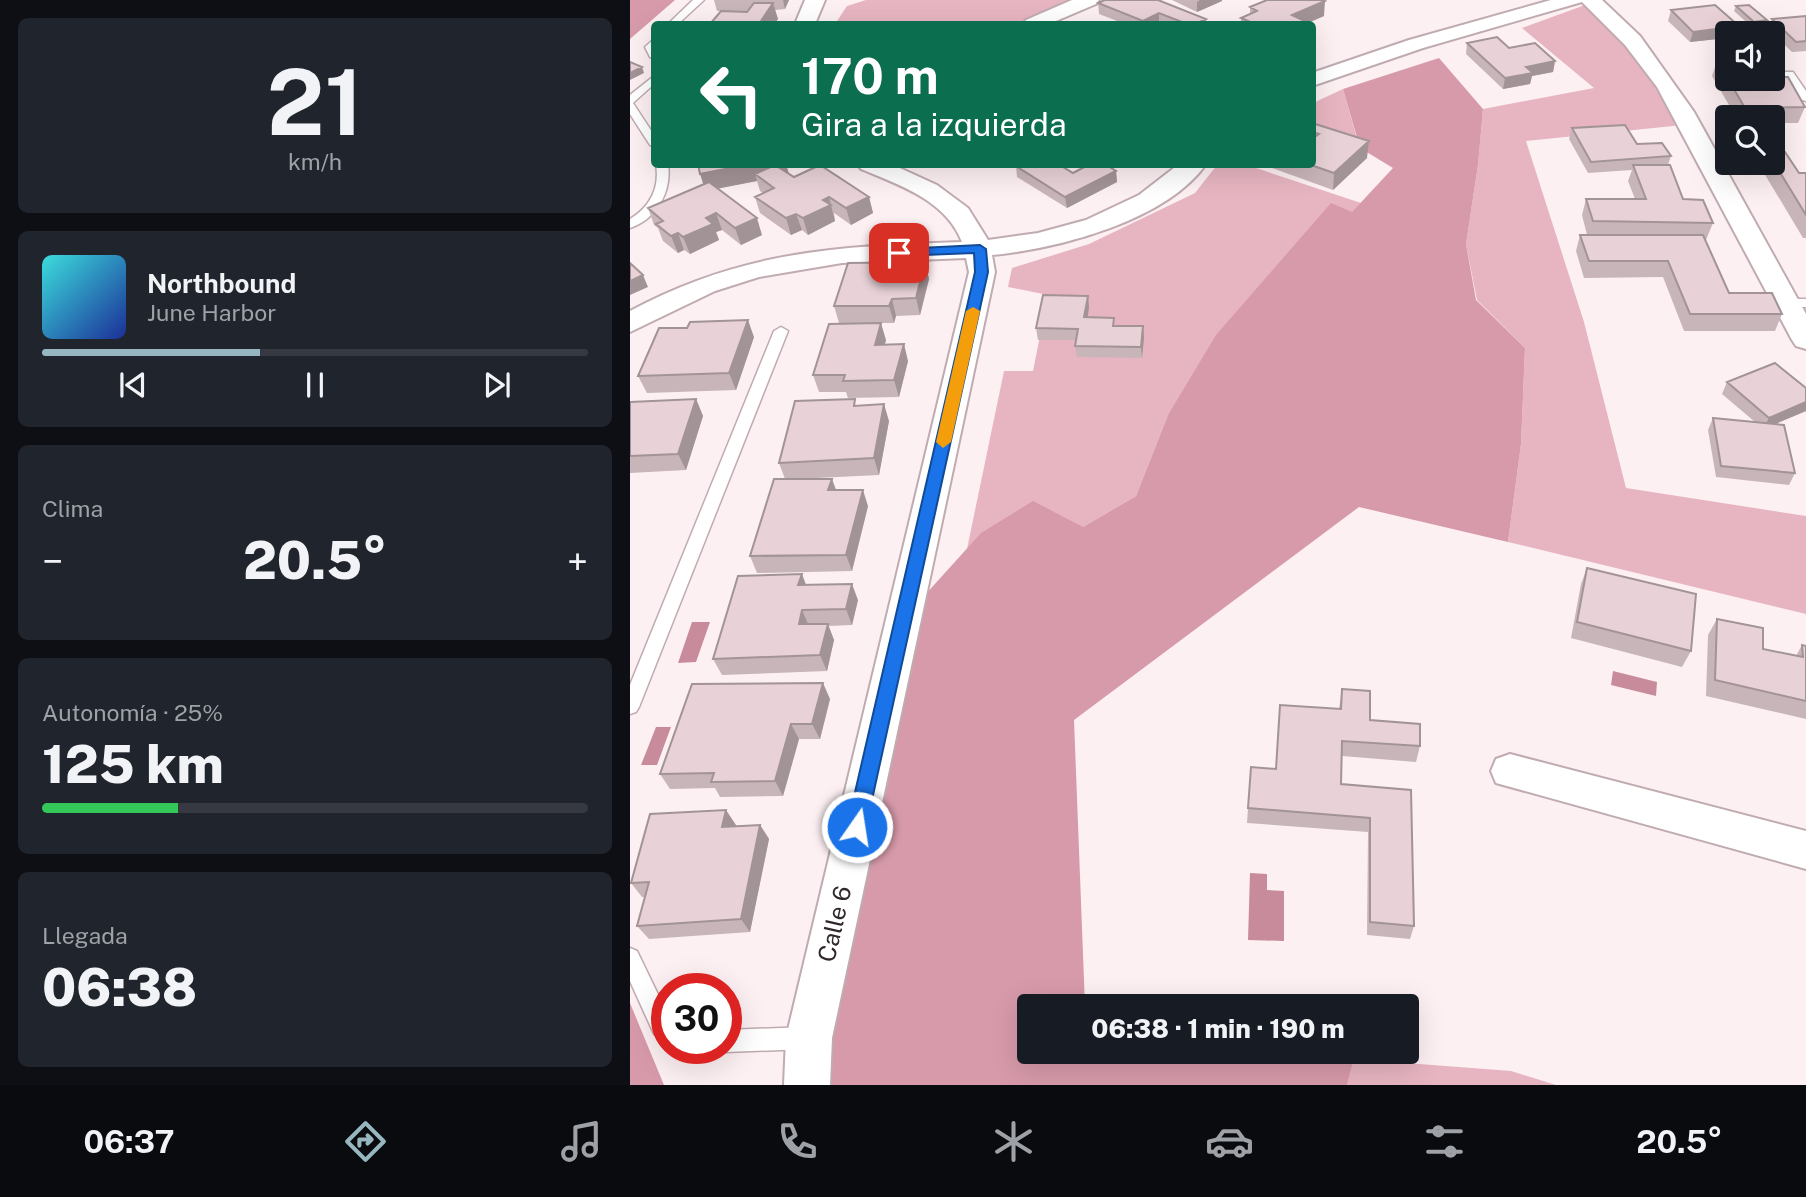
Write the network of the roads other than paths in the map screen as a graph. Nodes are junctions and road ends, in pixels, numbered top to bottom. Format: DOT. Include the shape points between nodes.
graph roads {
  1 [pos="699,0"];
  2 [pos="815,0"];
  3 [pos="1089,0"];
  4 [pos="1573,0"];
  5 [pos="1590,0"];
  6 [pos="676,21"];
  7 [pos="806,21"];
  8 [pos="1040,21"];
  9 [pos="1790,74"];
  10 [pos="1316,79"];
  11 [pos="651,82"];
  12 [pos="1806,98"];
  13 [pos="630,104"];
  14 [pos="651,139"];
  15 [pos="663,168"];
  16 [pos="877,168"];
  17 [pos="1189,168"];
  18 [pos="630,224"];
  19 [pos="980,249"];
  20 [pos="1796,303"];
  21 [pos="630,323"];
  22 [pos="781,331"];
  23 [pos="1806,340"];
  24 [pos="630,707"];
  25 [pos="1510,771"];
  26 [pos="1806,850"];
  27 [pos="630,958"];
  28 [pos="651,1003"];
  29 [pos="809,1038"];
  30 [pos="742,1040"];
  31 [pos="807,1085"];
  1 -- 6 [label="lane"];
  2 -- 7 [label="street"];
  3 -- 8 [label="street"];
  4 -- 10 [label="street" via="1416,44"];
  5 -- 20 [label="street" via="1640,47"];
  9 -- 12 [label="lane"];
  11 -- 13 [label="lane"];
  13 -- 14 [label="lane"];
  15 -- 18 [label="lane" via="665,178 656,204"];
  16 -- 19 [label="street, Calle 6" via="945,202 964,217"];
  17 -- 19 [label="street" via="1156,197 1121,215 1084,229"];
  19 -- 21 [label="street" via="845,255 730,276"];
  19 -- 29 [label="street, Calle 6" via="982,272"];
  20 -- 23 [label="street"];
  22 -- 24 [label="lane"];
  25 -- 26 [label="street"];
  27 -- 28 [label="lane"];
  29 -- 30 [label="lane"];
  29 -- 31 [label="street, Calle 6"];
}
